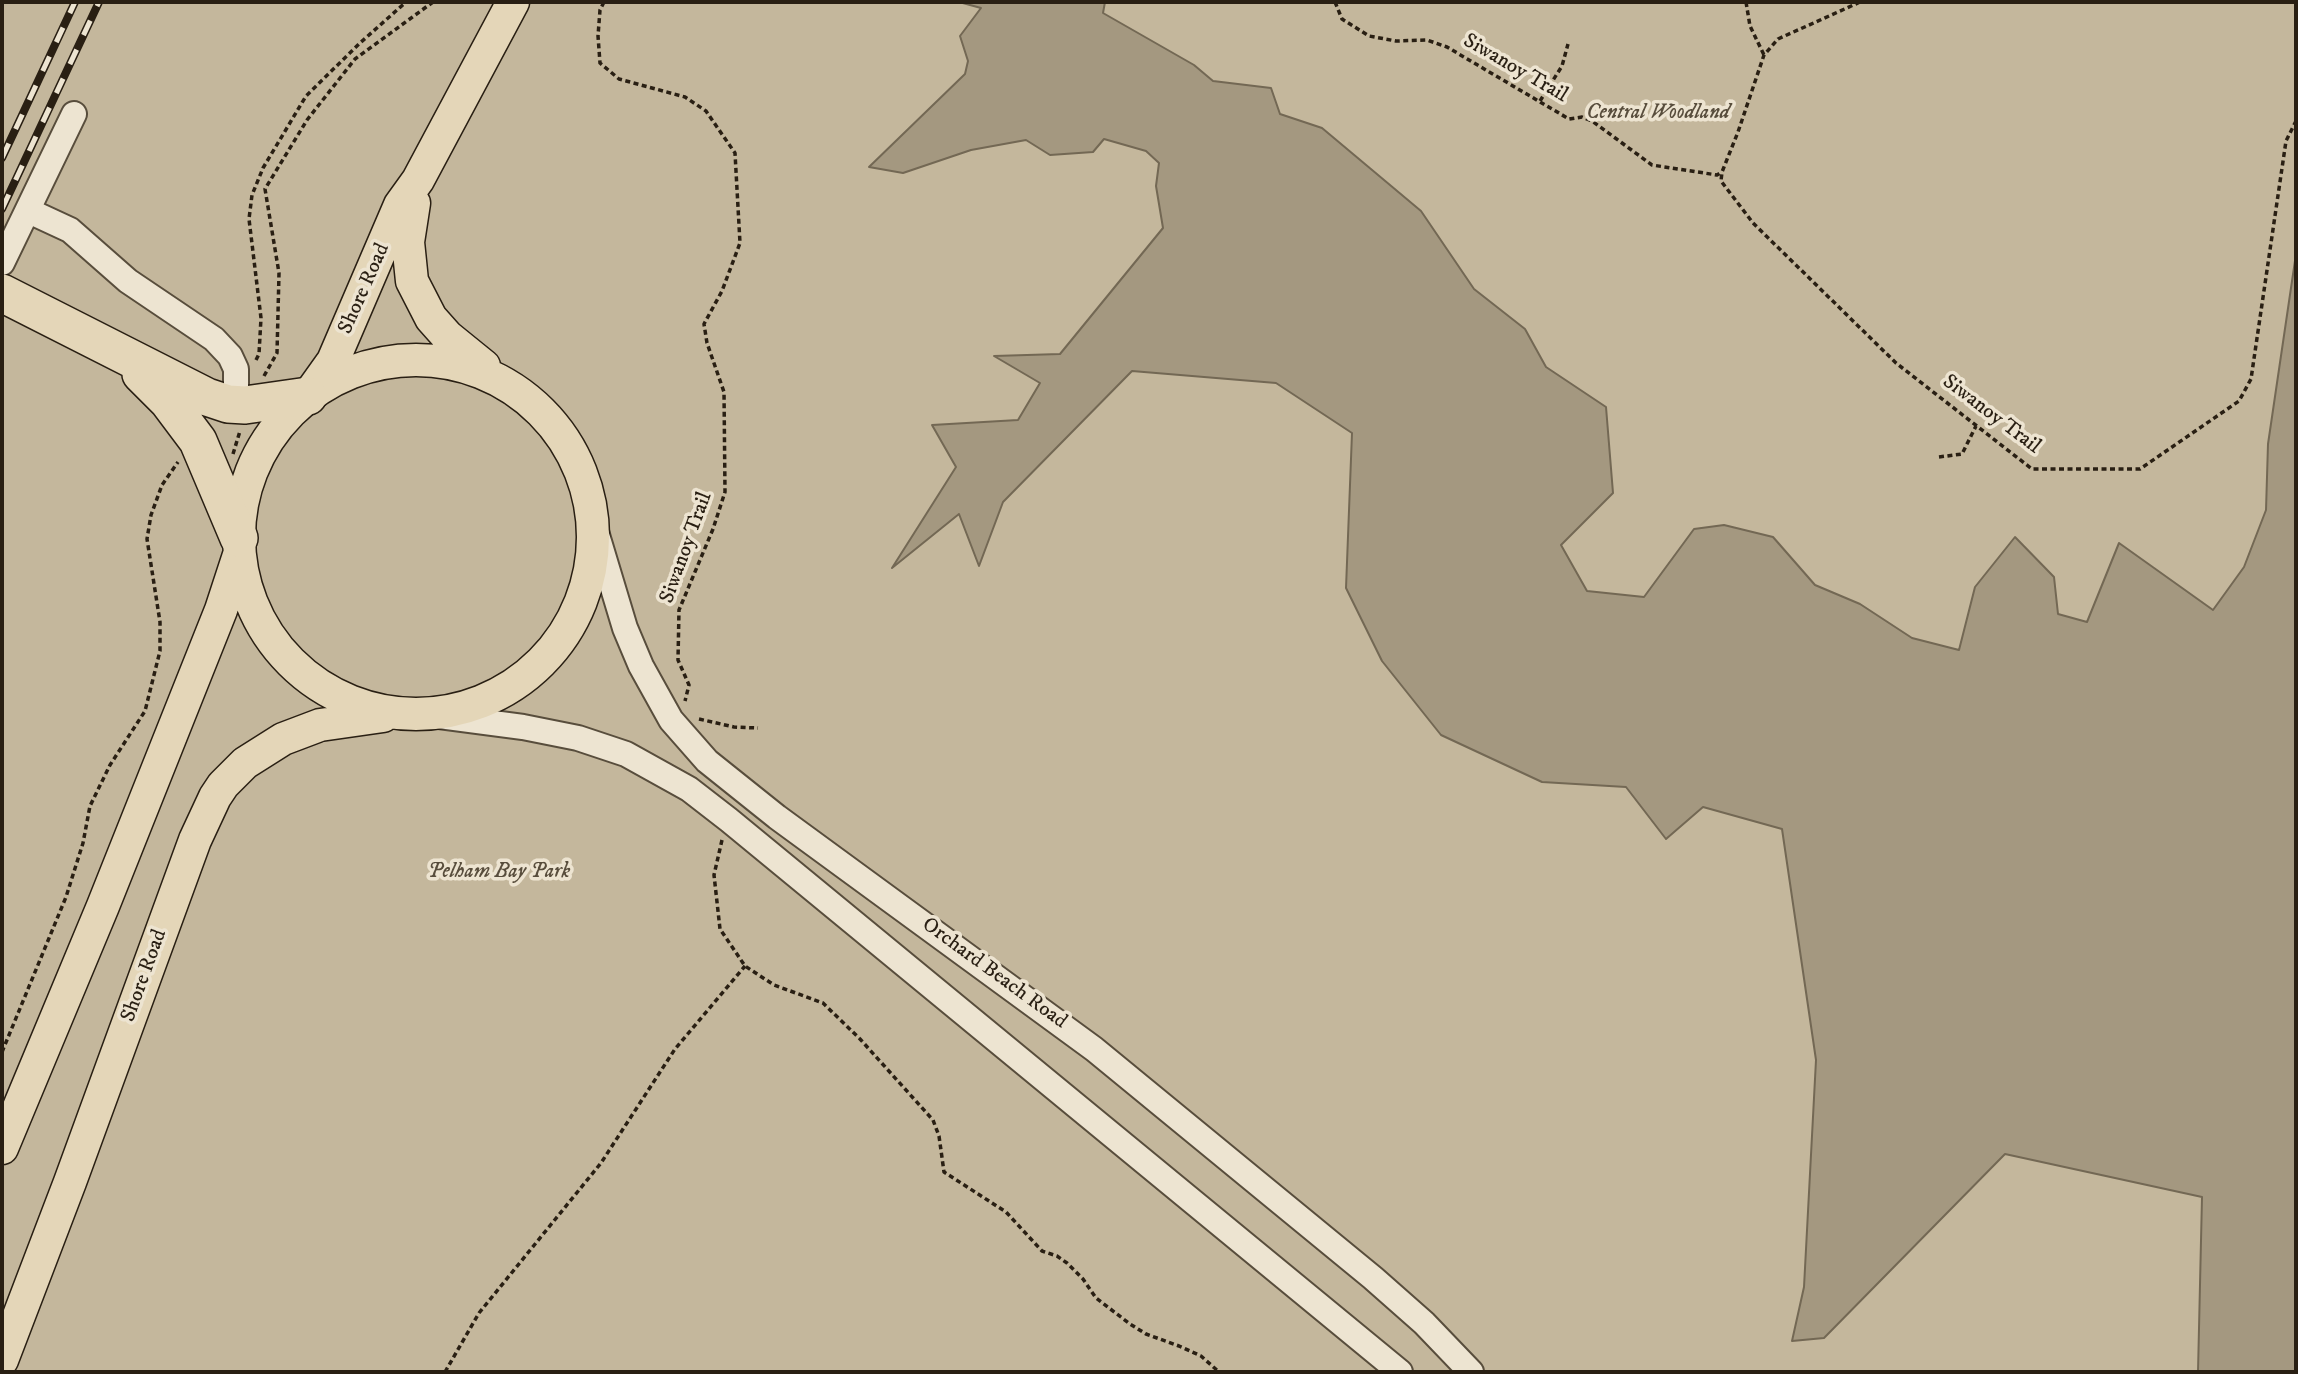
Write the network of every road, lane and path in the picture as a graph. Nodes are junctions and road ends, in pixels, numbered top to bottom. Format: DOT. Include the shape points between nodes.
graph roads {
  1 [pos="406,2"];
  2 [pos="433,2"];
  3 [pos="513,2"];
  4 [pos="604,2"];
  5 [pos="1335,2"];
  6 [pos="1746,2"];
  7 [pos="1860,2"];
  8 [pos="1568,44"];
  9 [pos="1764,55"];
  10 [pos="1540,101"];
  11 [pos="74,114"];
  12 [pos="2296,121"];
  13 [pos="1722,172"];
  14 [pos="418,180"];
  15 [pos="29,211"];
  16 [pos="4,284"];
  17 [pos="114,350"];
  18 [pos="510,386"];
  19 [pos="308,396"];
  20 [pos="241,399"];
  21 [pos="1976,426"];
  22 [pos="198,441"];
  23 [pos="1940,457"];
  24 [pos="230,466"];
  25 [pos="594,525"];
  26 [pos="239,546"];
  27 [pos="415,714"];
  28 [pos="758,728"];
  29 [pos="678,729"];
  30 [pos="729,820"];
  31 [pos="745,966"];
  32 [pos="2,1052"];
  33 [pos="2,1148"];
  34 [pos="2,1360"];
  35 [pos="445,1372"];
  36 [pos="1219,1372"];
  37 [pos="1400,1372"];
  38 [pos="1471,1372"];
  1 -- 20 [label="path" via="306,96 263,168 249,219 261,318 259,354"];
  2 -- 20 [label="path" via="355,59 307,120 265,189 279,272 277,353"];
  3 -- 14 [label="main road, Shore Road"];
  4 -- 29 [label="path, Siwanoy Trail" via="598,36 600,64 619,79 685,97 706,111 735,153 740,243 704,324 724,392 725,492 679,610 678,660 689,685"];
  5 -- 10 [label="path, Siwanoy Trail" via="1342,19 1369,36 1427,40"];
  6 -- 9 [label="path" via="1750,26"];
  7 -- 9 [label="path" via="1777,39"];
  8 -- 10 [label="path" via="1562,66"];
  9 -- 13 [label="path"];
  10 -- 13 [label="path, Siwanoy Trail" via="1569,119 1592,121 1652,165"];
  11 -- 15 [label="street"];
  12 -- 21 [label="path, Siwanoy Trail" via="2286,141 2251,379 2239,401 2140,469 2032,469"];
  13 -- 21 [label="path, Siwanoy Trail" via="1721,181 1763,233 1896,363"];
  14 -- 18 [label="main road, Shore Road" via="407,256 414,288 447,336"];
  14 -- 19 [label="main road, Shore Road" via="400,205 332,361"];
  15 -- 16 [label="street"];
  15 -- 20 [label="street" via="70,230 128,281 214,339 236,369"];
  16 -- 17 [label="highway"];
  17 -- 20 [label="highway" via="199,394"];
  17 -- 22 [label="highway" via="159,390"];
  18 -- 19 [label="main road" via="450,363 400,360 351,372"];
  18 -- 25 [label="main road, Shore Road" via="562,435 582,473"];
  19 -- 20 [label="highway" via="245,405"];
  19 -- 26 [label="main road" via="284,418 258,457 245,490"];
  20 -- 24 [label="path"];
  21 -- 23 [label="path" via="1962,454"];
  22 -- 26 [label="highway"];
  22 -- 32 [label="path" via="162,485 150,515 147,547 160,622 160,651 145,711 90,806 66,897"];
  25 -- 27 [label="main road, Shore Road" via="586,591 554,649 524,678 488,699 457,709"];
  25 -- 29 [label="street, Orchard Beach Road" via="632,646"];
  26 -- 27 [label="main road" via="253,607 289,661 343,698 373,709"];
  26 -- 33 [label="main road" via="221,610"];
  27 -- 30 [label="street, Orchard Beach Road" via="552,732 602,745 670,777"];
  27 -- 34 [label="main road, Shore Road" via="333,722 295,733 244,763 215,797"];
  28 -- 29 [label="path" via="696,718"];
  29 -- 38 [label="street, Orchard Beach Road" via="724,777 1135,1082 1373,1278"];
  30 -- 31 [label="path" via="714,875 720,929"];
  30 -- 37 [label="street, Orchard Beach Road"];
  31 -- 35 [label="path" via="675,1049 601,1163 479,1313"];
  31 -- 36 [label="path" via="774,985 823,1003 859,1039 933,1120 944,1172 1006,1212 1042,1251 1067,1263 1096,1298 1130,1324 1201,1356"];
}
